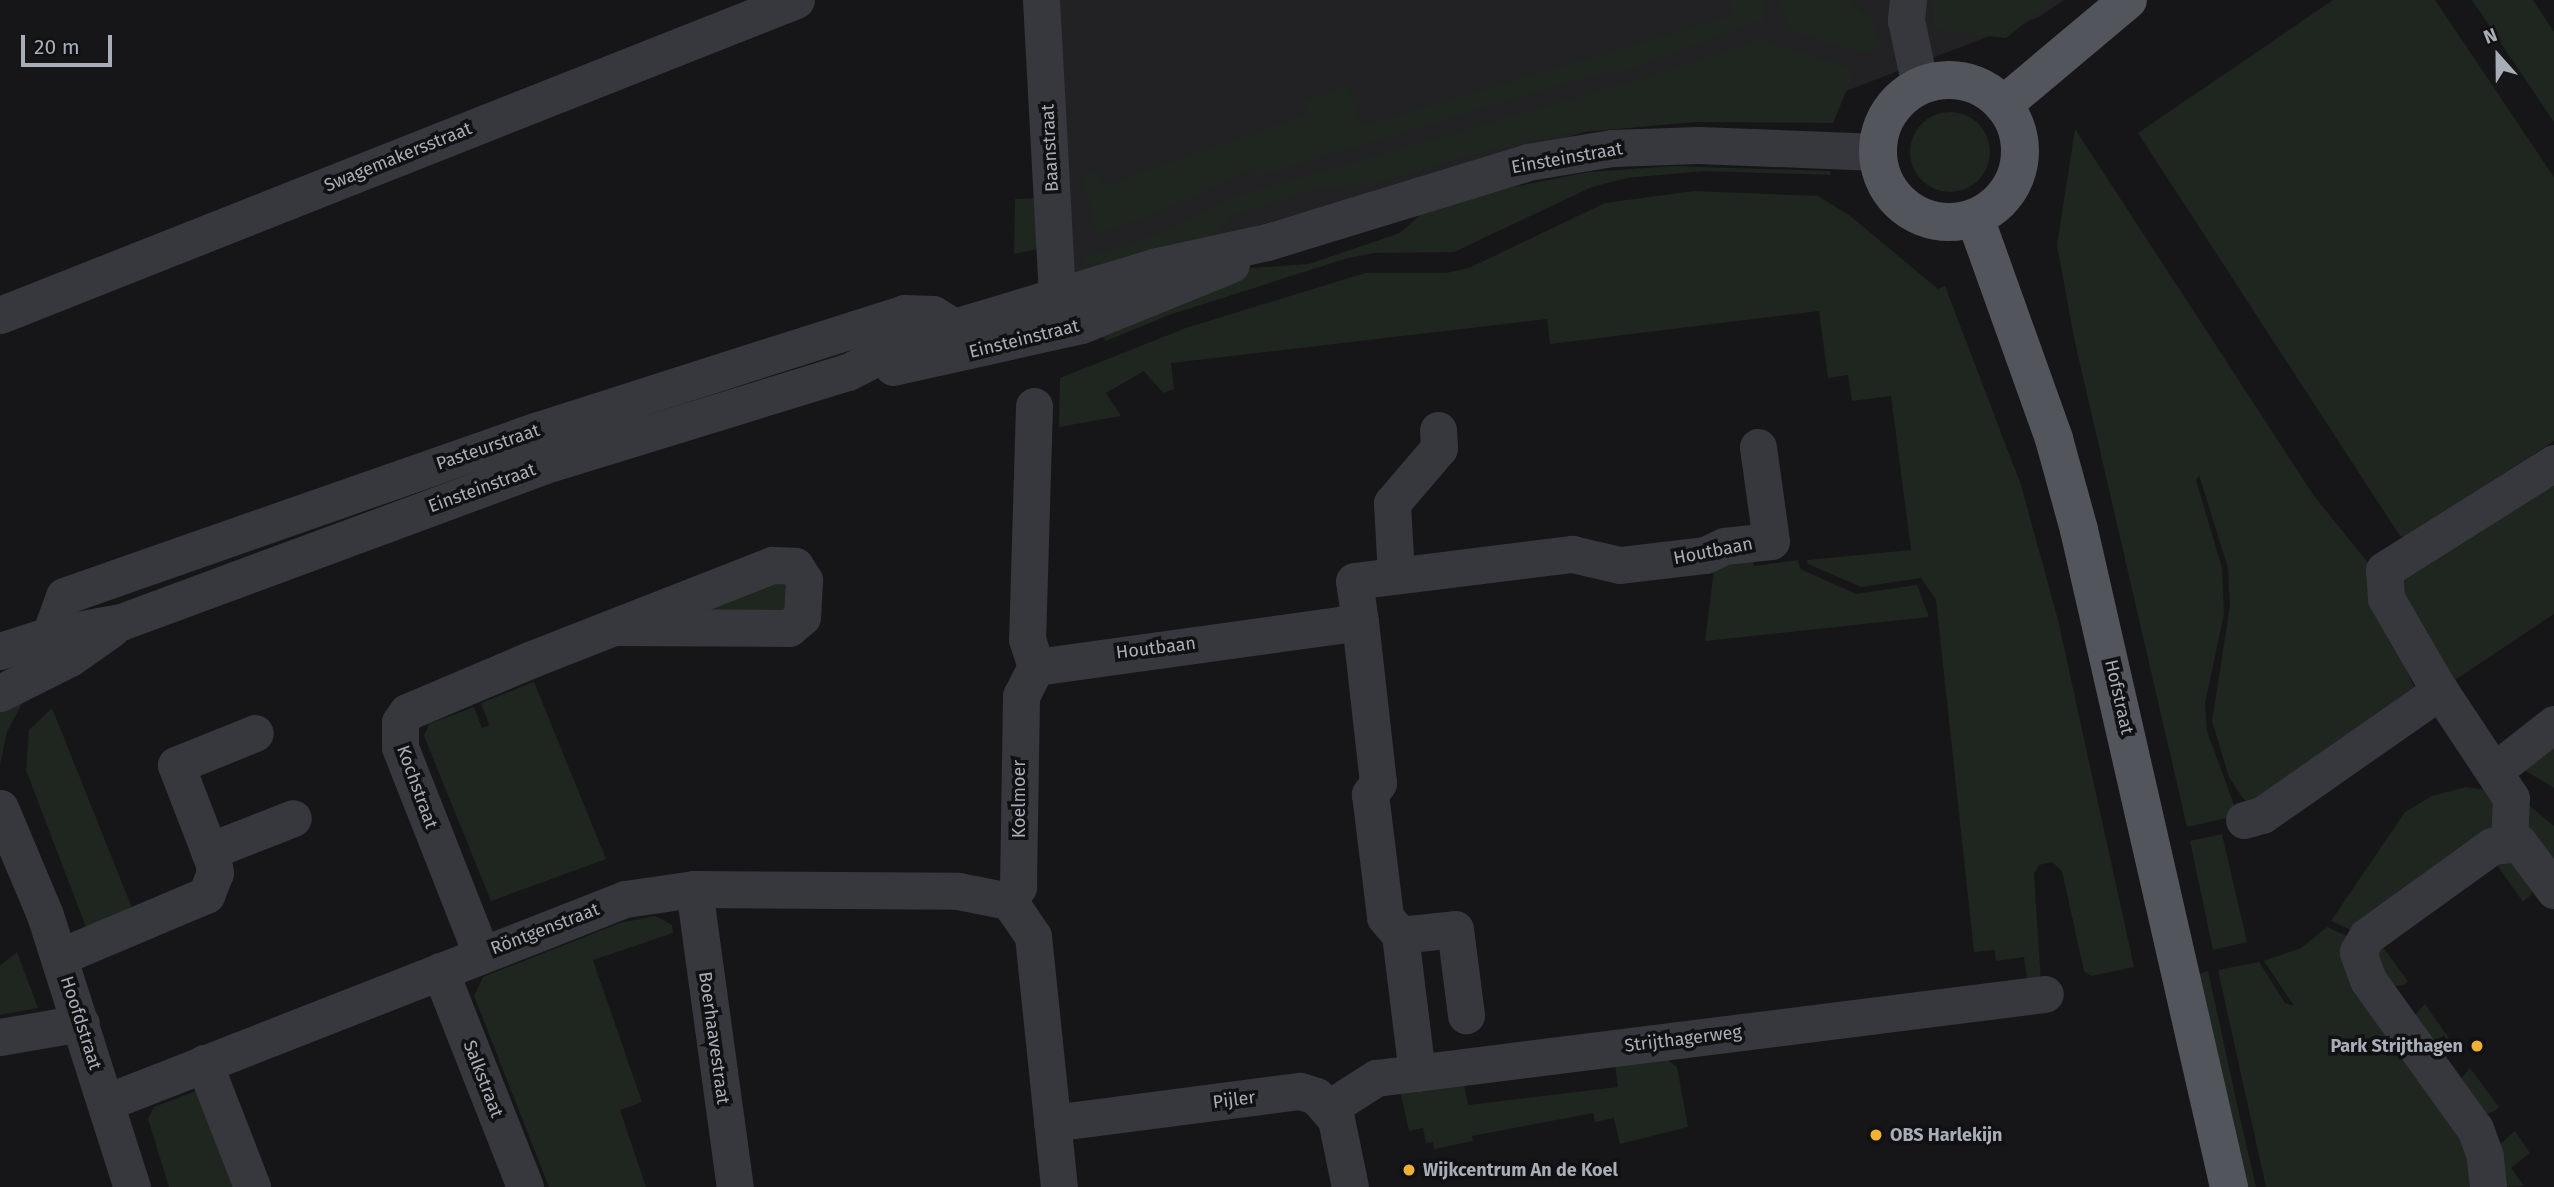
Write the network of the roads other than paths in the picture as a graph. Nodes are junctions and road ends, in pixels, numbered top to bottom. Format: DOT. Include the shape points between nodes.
graph roads {
  1 [pos="796,0"];
  2 [pos="1041,0"];
  3 [pos="1908,0"];
  4 [pos="2128,0"];
  5 [pos="1920,86"];
  6 [pos="2003,105"];
  7 [pos="1878,152"];
  8 [pos="1975,218"];
  9 [pos="1267,242"];
  10 [pos="1057,296"];
  11 [pos="0,315"];
  12 [pos="954,327"];
  13 [pos="848,372"];
  14 [pos="1034,406"];
  15 [pos="1438,430"];
  16 [pos="1758,447"];
  17 [pos="2554,463"];
  18 [pos="1396,575"];
  19 [pos="121,622"];
  20 [pos="1360,622"];
  21 [pos="615,627"];
  22 [pos="50,635"];
  23 [pos="0,651"];
  24 [pos="1036,667"];
  25 [pos="2440,691"];
  26 [pos="0,693"];
  27 [pos="2554,724"];
  28 [pos="255,733"];
  29 [pos="2494,771"];
  30 [pos="0,808"];
  31 [pos="293,818"];
  32 [pos="2244,820"];
  33 [pos="2509,843"];
  34 [pos="209,850"];
  35 [pos="10,851"];
  36 [pos="694,889"];
  37 [pos="2554,890"];
  38 [pos="1009,901"];
  39 [pos="1400,935"];
  40 [pos="481,954"];
  41 [pos="59,957"];
  42 [pos="440,971"];
  43 [pos="2045,994"];
  44 [pos="1466,1015"];
  45 [pos="81,1023"];
  46 [pos="0,1037"];
  47 [pos="204,1063"];
  48 [pos="1416,1073"];
  49 [pos="107,1102"];
  50 [pos="1329,1108"];
  51 [pos="1052,1123"];
  52 [pos="132,1187"];
  53 [pos="252,1187"];
  54 [pos="525,1187"];
  55 [pos="735,1187"];
  56 [pos="1059,1187"];
  57 [pos="1350,1187"];
  58 [pos="2229,1187"];
  59 [pos="2488,1187"];
  1 -- 11 [label="street, Swagemakersstraat"];
  2 -- 10 [label="street, Baanstraat"];
  3 -- 5 [label="street" via="1909,38"];
  4 -- 6 [label="main road"];
  5 -- 6 [label="main road" via="1965,82"];
  5 -- 7 [label="main road" via="1892,108 1881,129"];
  6 -- 8 [label="main road" via="2019,140 2017,169 2006,195"];
  7 -- 8 [label="main road" via="1889,190 1909,210 1936,222"];
  7 -- 9 [label="street, Einsteinstraat" via="1698,145 1601,150 1517,165"];
  8 -- 58 [label="main road, Hofstraat" via="2054,439 2080,530"];
  9 -- 10 [label="street, Einsteinstraat" via="1197,255"];
  9 -- 13 [label="street, Einsteinstraat" via="1226,267 1081,325 968,354"];
  10 -- 12 [label="street, Einsteinstraat"];
  12 -- 13 [label="street, Einsteinstraat"];
  12 -- 22 [label="street, Pasteurstraat" via="933,314 904,313 538,430 64,596"];
  13 -- 19 [label="street, Einsteinstraat" via="545,465"];
  14 -- 24 [label="street" via="1027,639"];
  15 -- 18 [label="street" via="1439,448 1392,503"];
  16 -- 18 [label="street, Houtbaan" via="1770,541 1724,545 1705,555 1620,565 1572,554"];
  17 -- 25 [label="street" via="2384,570 2386,598"];
  18 -- 20 [label="street, Houtbaan" via="1354,581"];
  19 -- 22 [label="street, Einsteinstraat"];
  19 -- 26 [label="street, Einsteinstraat" via="70,658"];
  20 -- 24 [label="street, Houtbaan"];
  20 -- 39 [label="street, Houtbaan" via="1378,783 1370,794 1385,917"];
  21 -- 40 [label="street, Kochstraat" via="417,705 400,722 400,747"];
  22 -- 23 [label="street, Einsteinstraat"];
  24 -- 38 [label="street, Koelmoer" via="1021,696 1018,887"];
  25 -- 29 [label="street"];
  25 -- 32 [label="street" via="2262,815"];
  27 -- 29 [label="street"];
  28 -- 34 [label="street" via="176,765"];
  29 -- 33 [label="street" via="2511,798"];
  30 -- 35 [label="street, Hoofdstraat"];
  31 -- 34 [label="street"];
  33 -- 37 [label="street" via="2518,843"];
  33 -- 59 [label="street" via="2492,846 2367,936 2358,952 2368,980 2475,1129 2485,1156"];
  34 -- 41 [label="street" via="215,873 206,895"];
  35 -- 41 [label="street, Hoofdstraat"];
  36 -- 38 [label="street, Röntgenstraat" via="958,891"];
  36 -- 40 [label="street, Röntgenstraat" via="625,899"];
  36 -- 55 [label="street, Boerhaavestraat"];
  38 -- 51 [label="street" via="1033,936"];
  39 -- 44 [label="street" via="1455,929"];
  39 -- 48 [label="street, Houtbaan"];
  40 -- 42 [label="street, Röntgenstraat"];
  41 -- 45 [label="street, Hoofdstraat"];
  42 -- 47 [label="street, Röntgenstraat"];
  42 -- 54 [label="street, Salkstraat"];
  43 -- 48 [label="street, Strijthagerweg"];
  45 -- 46 [label="street"];
  45 -- 49 [label="street, Hoofdstraat"];
  47 -- 49 [label="street, Röntgenstraat"];
  47 -- 53 [label="street"];
  48 -- 50 [label="street, Strijthagerweg" via="1376,1078"];
  49 -- 52 [label="street, Hoofdstraat"];
  50 -- 51 [label="street, Pijler" via="1316,1096 1300,1091"];
  50 -- 57 [label="street" via="1339,1131"];
  51 -- 56 [label="street"];
}
